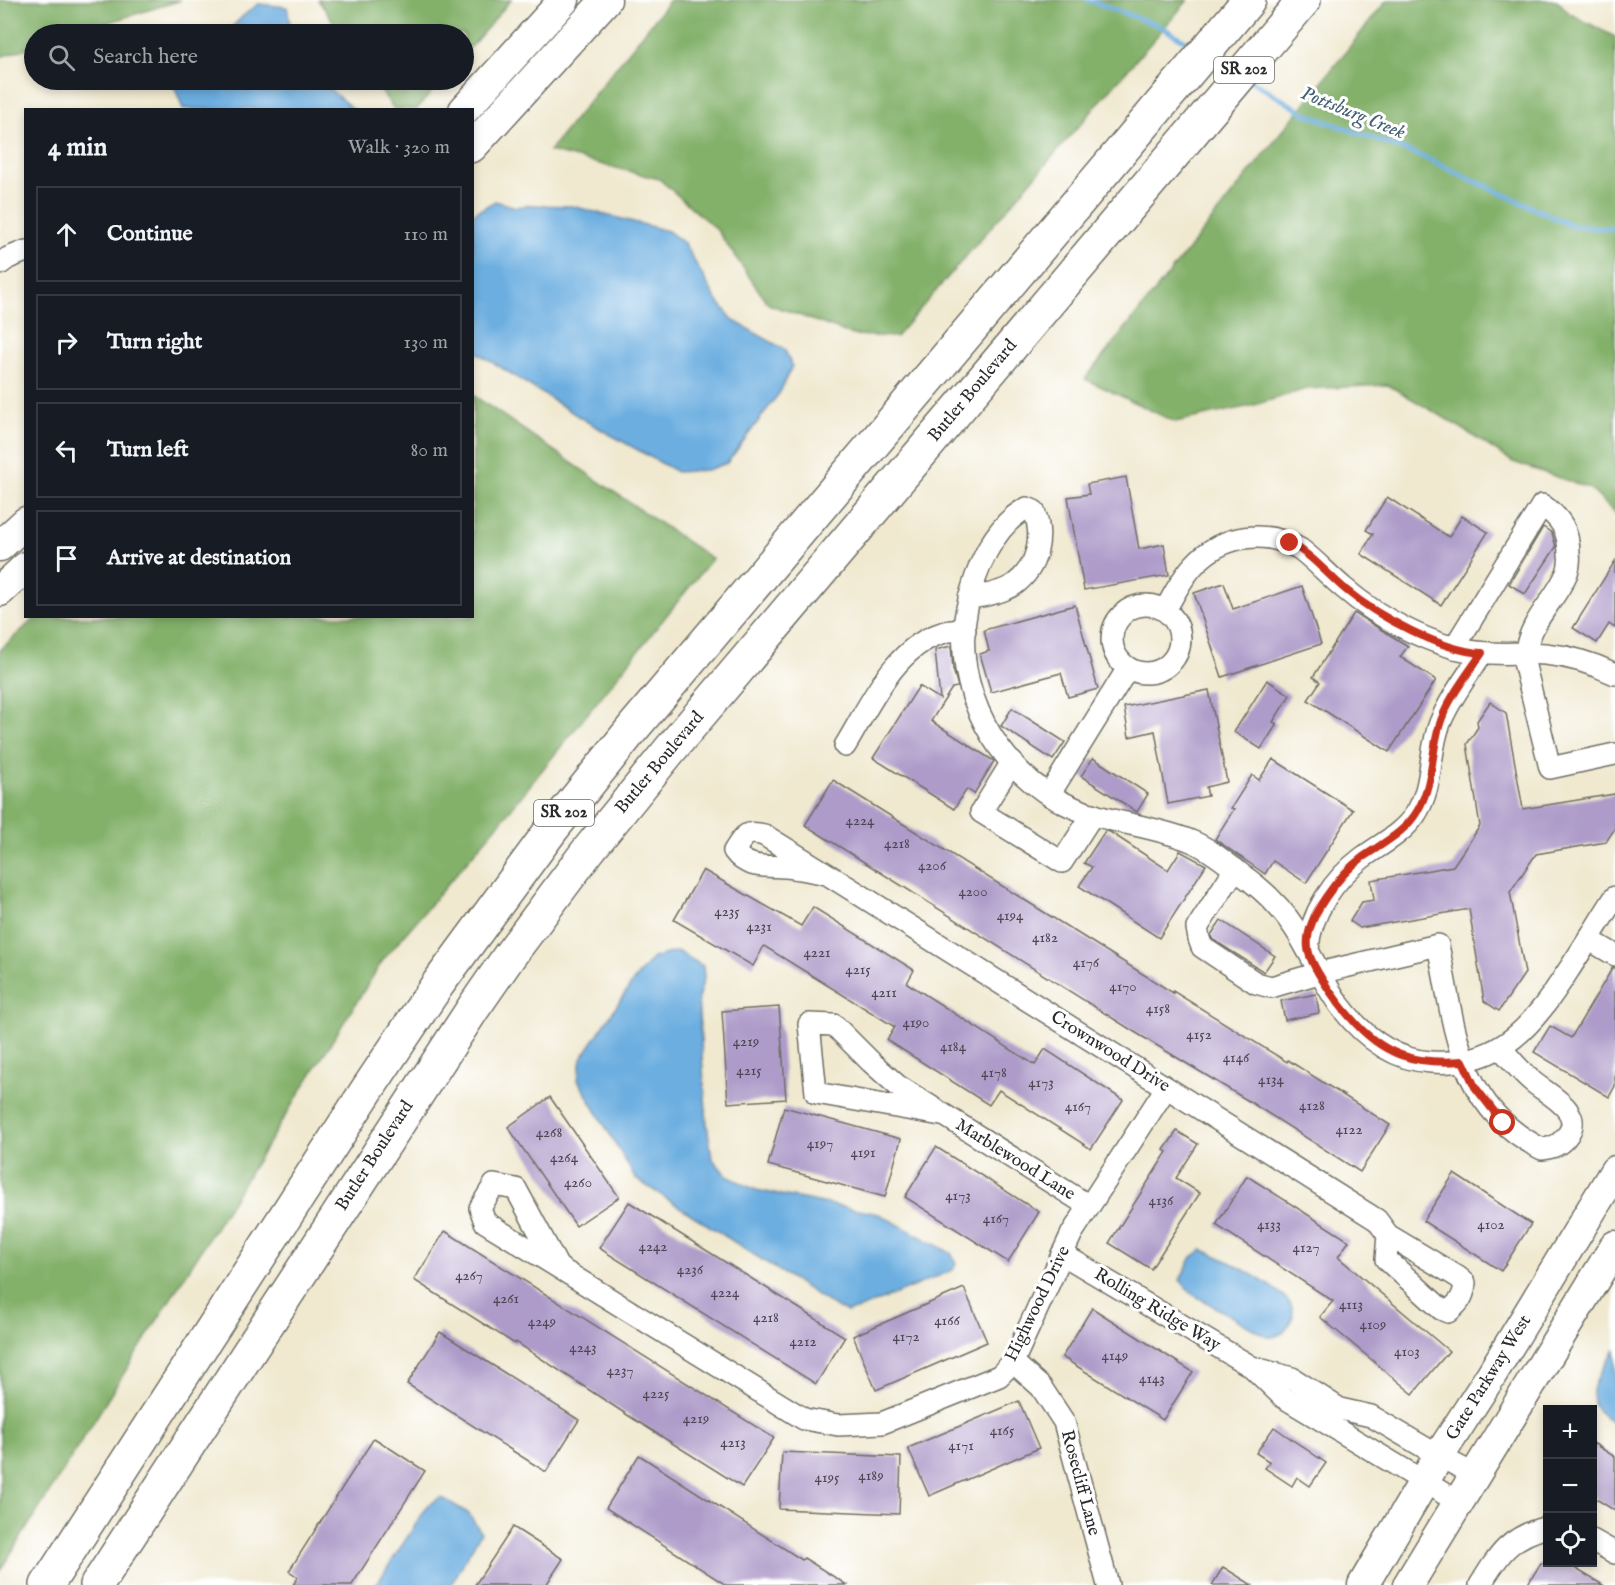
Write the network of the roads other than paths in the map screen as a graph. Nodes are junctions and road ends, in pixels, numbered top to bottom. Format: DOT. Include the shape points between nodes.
graph roads {
  1 [pos="564,0"];
  2 [pos="606,0"];
  3 [pos="1249,0"];
  4 [pos="1299,6"];
  5 [pos="466,108"];
  6 [pos="474,145"];
  7 [pos="24,252"];
  8 [pos="0,264"];
  9 [pos="24,524"];
  10 [pos="0,546"];
  11 [pos="24,569"];
  12 [pos="0,591"];
  13 [pos="969,598"];
  14 [pos="1165,610"];
  15 [pos="965,630"];
  16 [pos="1454,648"];
  17 [pos="1482,653"];
  18 [pos="1523,654"];
  19 [pos="1128,668"];
  20 [pos="1615,674"];
  21 [pos="845,746"];
  22 [pos="1615,754"];
  23 [pos="1012,762"];
  24 [pos="1049,795"];
  25 [pos="1093,814"];
  26 [pos="1235,869"];
  27 [pos="827,874"];
  28 [pos="1612,909"];
  29 [pos="1588,939"];
  30 [pos="1308,949"];
  31 [pos="1615,955"];
  32 [pos="1319,973"];
  33 [pos="1501,1047"];
  34 [pos="1463,1061"];
  35 [pos="1166,1088"];
  36 [pos="941,1114"];
  37 [pos="1615,1171"];
  38 [pos="1089,1206"];
  39 [pos="1388,1235"];
  40 [pos="1615,1245"];
  41 [pos="1062,1254"];
  42 [pos="558,1267"];
  43 [pos="1013,1362"];
  44 [pos="1252,1367"];
  45 [pos="1439,1456"];
  46 [pos="1475,1474"];
  47 [pos="1424,1484"];
  48 [pos="1458,1502"];
  49 [pos="1543,1528"];
  50 [pos="1597,1542"];
  51 [pos="1615,1552"];
  52 [pos="46,1585"];
  53 [pos="97,1585"];
  54 [pos="1108,1585"];
  55 [pos="1363,1585"];
  56 [pos="1408,1585"];
  57 [pos="1480,1585"];
  1 -- 5 [label="main road"];
  2 -- 6 [label="main road"];
  3 -- 52 [label="highway, SR 202" via="592,777 513,880 402,1038"];
  4 -- 53 [label="highway, Butler Boulevard / SR 202" via="587,852 437,1060"];
  7 -- 8 [label="street"];
  9 -- 10 [label="main road"];
  11 -- 12 [label="main road"];
  13 -- 15 [label="street"];
  14 -- 16 [label="street" via="1188,573 1205,555 1241,538 1270,536 1300,549 1344,589 1383,616"];
  14 -- 19 [label="street" via="1179,629 1178,653 1171,663 1150,673"];
  14 -- 19 [label="street" via="1155,606 1134,607 1118,621 1113,630 1114,651"];
  15 -- 21 [label="street" via="943,632 907,653 892,670"];
  15 -- 23 [label="street" via="969,682 976,706 985,727"];
  16 -- 17 [label="street"];
  16 -- 18 [label="street" via="1542,505 1564,526 1569,540 1569,565 1532,627"];
  17 -- 18 [label="street"];
  17 -- 30 [label="street" via="1439,724 1429,784 1415,815 1407,826 1340,879 1314,921"];
  18 -- 20 [label="street" via="1552,655"];
  18 -- 22 [label="street" via="1550,768"];
  19 -- 24 [label="street"];
  23 -- 24 [label="street"];
  23 -- 25 [label="street" via="981,812 1062,862"];
  24 -- 25 [label="street"];
  25 -- 26 [label="street" via="1194,842"];
  26 -- 30 [label="street" via="1270,896"];
  26 -- 32 [label="street" via="1197,928 1202,947 1256,983 1271,987"];
  27 -- 35 [label="street, Crownwood Drive"];
  28 -- 29 [label="street"];
  29 -- 31 [label="street"];
  29 -- 33 [label="street" via="1537,1016"];
  30 -- 32 [label="street"];
  32 -- 34 [label="street" via="1340,1006 1380,1046 1424,1062"];
  32 -- 34 [label="street" via="1438,945"];
  33 -- 34 [label="street"];
  33 -- 34 [label="street" via="1533,1082 1571,1114 1569,1134 1554,1148 1542,1149 1503,1123 1475,1087"];
  35 -- 38 [label="street, Highwood Drive"];
  35 -- 39 [label="street, Crownwood Drive" via="1377,1220"];
  36 -- 36 [label="street, Marblewood Lane" via="816,1093 809,1024 834,1025 898,1086"];
  36 -- 38 [label="street, Marblewood Lane"];
  37 -- 45 [label="main road, Gate Parkway West"];
  38 -- 41 [label="street, Highwood Drive"];
  40 -- 46 [label="main road, Gate Parkway West"];
  41 -- 43 [label="street, Highwood Drive"];
  41 -- 44 [label="street, Rolling Ridge Way"];
  42 -- 43 [label="street, Highwood Drive" via="804,1419 838,1425 882,1423 999,1376"];
  43 -- 54 [label="street, Rosecliff Lane" via="1041,1387 1064,1422"];
  44 -- 45 [label="street, Rolling Ridge Way" via="1323,1383"];
  44 -- 47 [label="street, Rolling Ridge Way" via="1282,1398"];
  45 -- 46 [label="street"];
  45 -- 47 [label="main road, Gate Parkway West"];
  46 -- 48 [label="main road, Gate Parkway West"];
  47 -- 48 [label="street, Rolling Ridge Way"];
  47 -- 55 [label="main road, Gate Parkway West"];
  48 -- 56 [label="main road, Gate Parkway West"];
  49 -- 57 [label="street" via="1530,1531 1505,1547"];
  50 -- 51 [label="street"];
}
